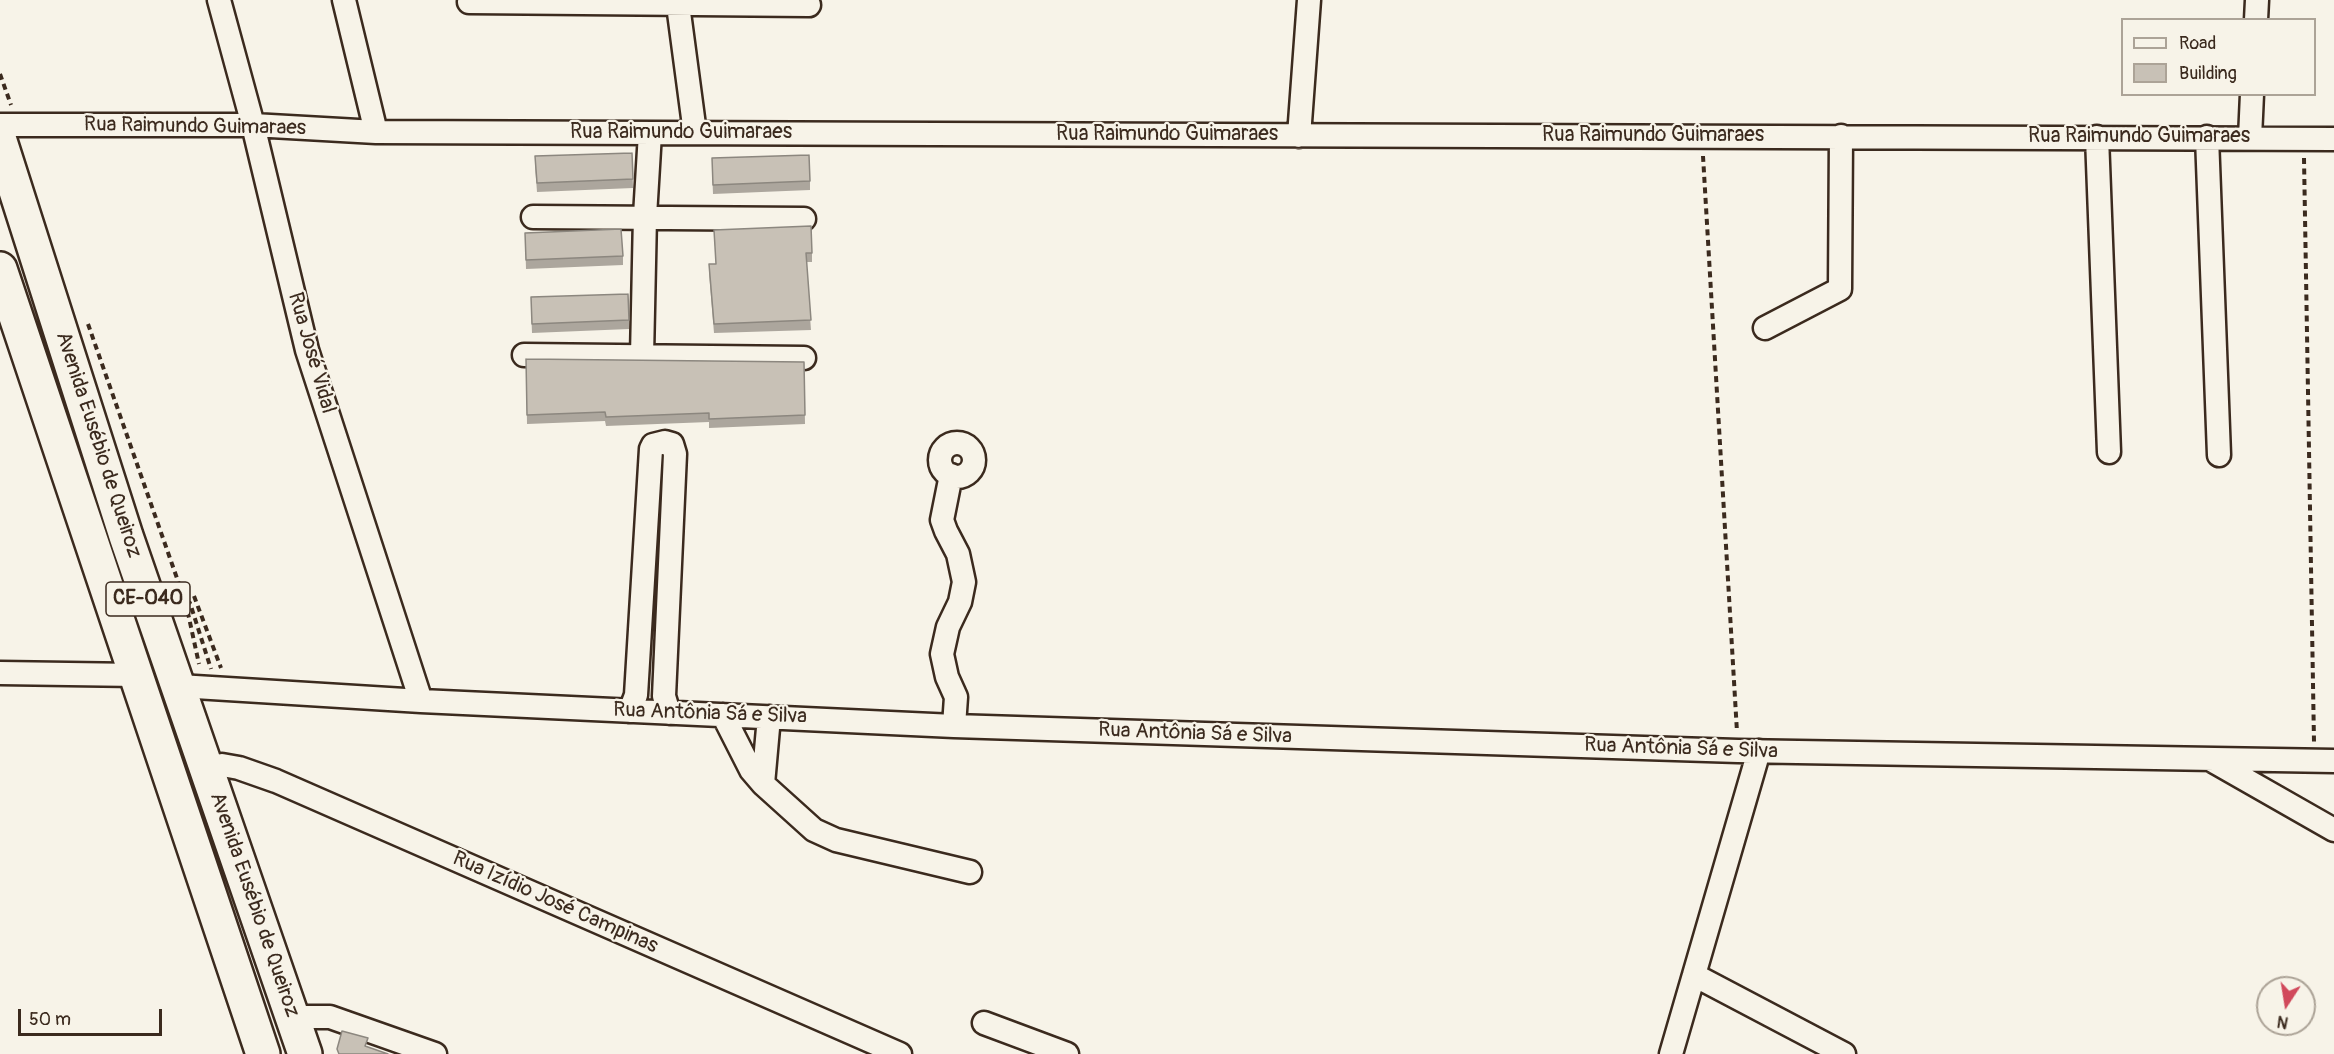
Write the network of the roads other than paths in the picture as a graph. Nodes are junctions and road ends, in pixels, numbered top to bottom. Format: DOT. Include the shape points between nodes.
graph roads {
  1 [pos="219,0"];
  2 [pos="344,0"];
  3 [pos="1309,0"];
  4 [pos="2257,0"];
  5 [pos="469,2"];
  6 [pos="678,5"];
  7 [pos="809,5"];
  8 [pos="2256,18"];
  9 [pos="2252,96"];
  10 [pos="0,125"];
  11 [pos="254,125"];
  12 [pos="376,132"];
  13 [pos="650,133"];
  14 [pos="695,133"];
  15 [pos="1299,136"];
  16 [pos="1841,136"];
  17 [pos="2097,137"];
  18 [pos="2207,137"];
  19 [pos="2250,138"];
  20 [pos="2334,139"];
  21 [pos="0,141"];
  22 [pos="645,216"];
  23 [pos="533,217"];
  24 [pos="804,219"];
  25 [pos="0,269"];
  26 [pos="1765,328"];
  27 [pos="524,356"];
  28 [pos="642,356"];
  29 [pos="804,358"];
  30 [pos="2109,452"];
  31 [pos="2219,455"];
  32 [pos="951,475"];
  33 [pos="645,544"];
  34 [pos="671,546"];
  35 [pos="639,650"];
  36 [pos="667,650"];
  37 [pos="0,673"];
  38 [pos="137,675"];
  39 [pos="179,686"];
  40 [pos="420,701"];
  41 [pos="630,711"];
  42 [pos="669,713"];
  43 [pos="723,715"];
  44 [pos="769,717"];
  45 [pos="954,726"];
  46 [pos="1749,751"];
  47 [pos="2212,760"];
  48 [pos="2324,761"];
  49 [pos="206,770"];
  50 [pos="763,784"];
  51 [pos="2334,830"];
  52 [pos="970,872"];
  53 [pos="1694,975"];
  54 [pos="293,1017"];
  55 [pos="984,1023"];
  56 [pos="263,1054"];
  57 [pos="305,1054"];
  58 [pos="435,1054"];
  59 [pos="900,1054"];
  60 [pos="1067,1054"];
  61 [pos="1671,1054"];
  62 [pos="1844,1054"];
  1 -- 11 [label="street, Rua José Vidal"];
  2 -- 12 [label="street"];
  3 -- 15 [label="street"];
  4 -- 8 [label="street"];
  5 -- 6 [label="street"];
  6 -- 7 [label="street"];
  6 -- 14 [label="street"];
  9 -- 19 [label="street"];
  10 -- 11 [label="street, Rua Raimundo Guimaraes"];
  11 -- 12 [label="street, Rua Raimundo Guimaraes"];
  11 -- 40 [label="street, Rua José Vidal" via="307,350"];
  12 -- 13 [label="street, Rua Raimundo Guimaraes"];
  13 -- 14 [label="street, Rua Raimundo Guimaraes"];
  13 -- 22 [label="street"];
  14 -- 15 [label="street, Rua Raimundo Guimaraes"];
  15 -- 16 [label="street, Rua Raimundo Guimaraes"];
  16 -- 17 [label="street, Rua Raimundo Guimaraes"];
  16 -- 26 [label="street" via="1840,289"];
  17 -- 18 [label="street, Rua Raimundo Guimaraes"];
  17 -- 30 [label="street"];
  18 -- 19 [label="street, Rua Raimundo Guimaraes"];
  18 -- 31 [label="street"];
  19 -- 20 [label="street, Rua Raimundo Guimaraes"];
  21 -- 39 [label="highway, Avenida Eusébio de Queiroz / CE-040" via="126,536"];
  22 -- 23 [label="street"];
  22 -- 24 [label="street"];
  22 -- 28 [label="street"];
  25 -- 38 [label="highway, Avenida Eusébio de Queiroz / CE-040"];
  27 -- 28 [label="street"];
  28 -- 29 [label="street"];
  32 -- 45 [label="street" via="942,520 958,554 964,582 942,654 956,697"];
  33 -- 34 [label="street"];
  33 -- 34 [label="street" via="651,449 665,442 672,444 675,454"];
  33 -- 35 [label="street"];
  34 -- 36 [label="street"];
  35 -- 36 [label="street"];
  35 -- 41 [label="street" via="636,695"];
  36 -- 42 [label="street" via="664,696"];
  37 -- 38 [label="street"];
  38 -- 56 [label="highway, Avenida Eusébio de Queiroz / CE-040"];
  39 -- 40 [label="street, Rua Antônia Sá e Silva"];
  39 -- 49 [label="highway, Avenida Eusébio de Queiroz / CE-040"];
  40 -- 41 [label="street, Rua Antônia Sá e Silva"];
  41 -- 42 [label="street, Rua Antônia Sá e Silva"];
  42 -- 43 [label="street, Rua Antônia Sá e Silva"];
  43 -- 44 [label="street, Rua Antônia Sá e Silva"];
  43 -- 50 [label="street" via="751,770"];
  44 -- 45 [label="street, Rua Antônia Sá e Silva"];
  44 -- 50 [label="street"];
  45 -- 46 [label="street, Rua Antônia Sá e Silva"];
  46 -- 47 [label="street, Rua Antônia Sá e Silva"];
  46 -- 53 [label="street"];
  47 -- 48 [label="street, Rua Antônia Sá e Silva"];
  47 -- 51 [label="street, Rua Antônia Sá e Silva"];
  49 -- 54 [label="highway, Avenida Eusébio de Queiroz / CE-040"];
  49 -- 59 [label="street, Rua Izídio José Campinas" via="222,765 276,781"];
  50 -- 52 [label="street" via="814,830 836,840"];
  53 -- 61 [label="street"];
  53 -- 62 [label="street"];
  54 -- 57 [label="highway, Avenida Eusébio de Queiroz / CE-040"];
  54 -- 58 [label="street" via="330,1017"];
  55 -- 60 [label="street"];
}
